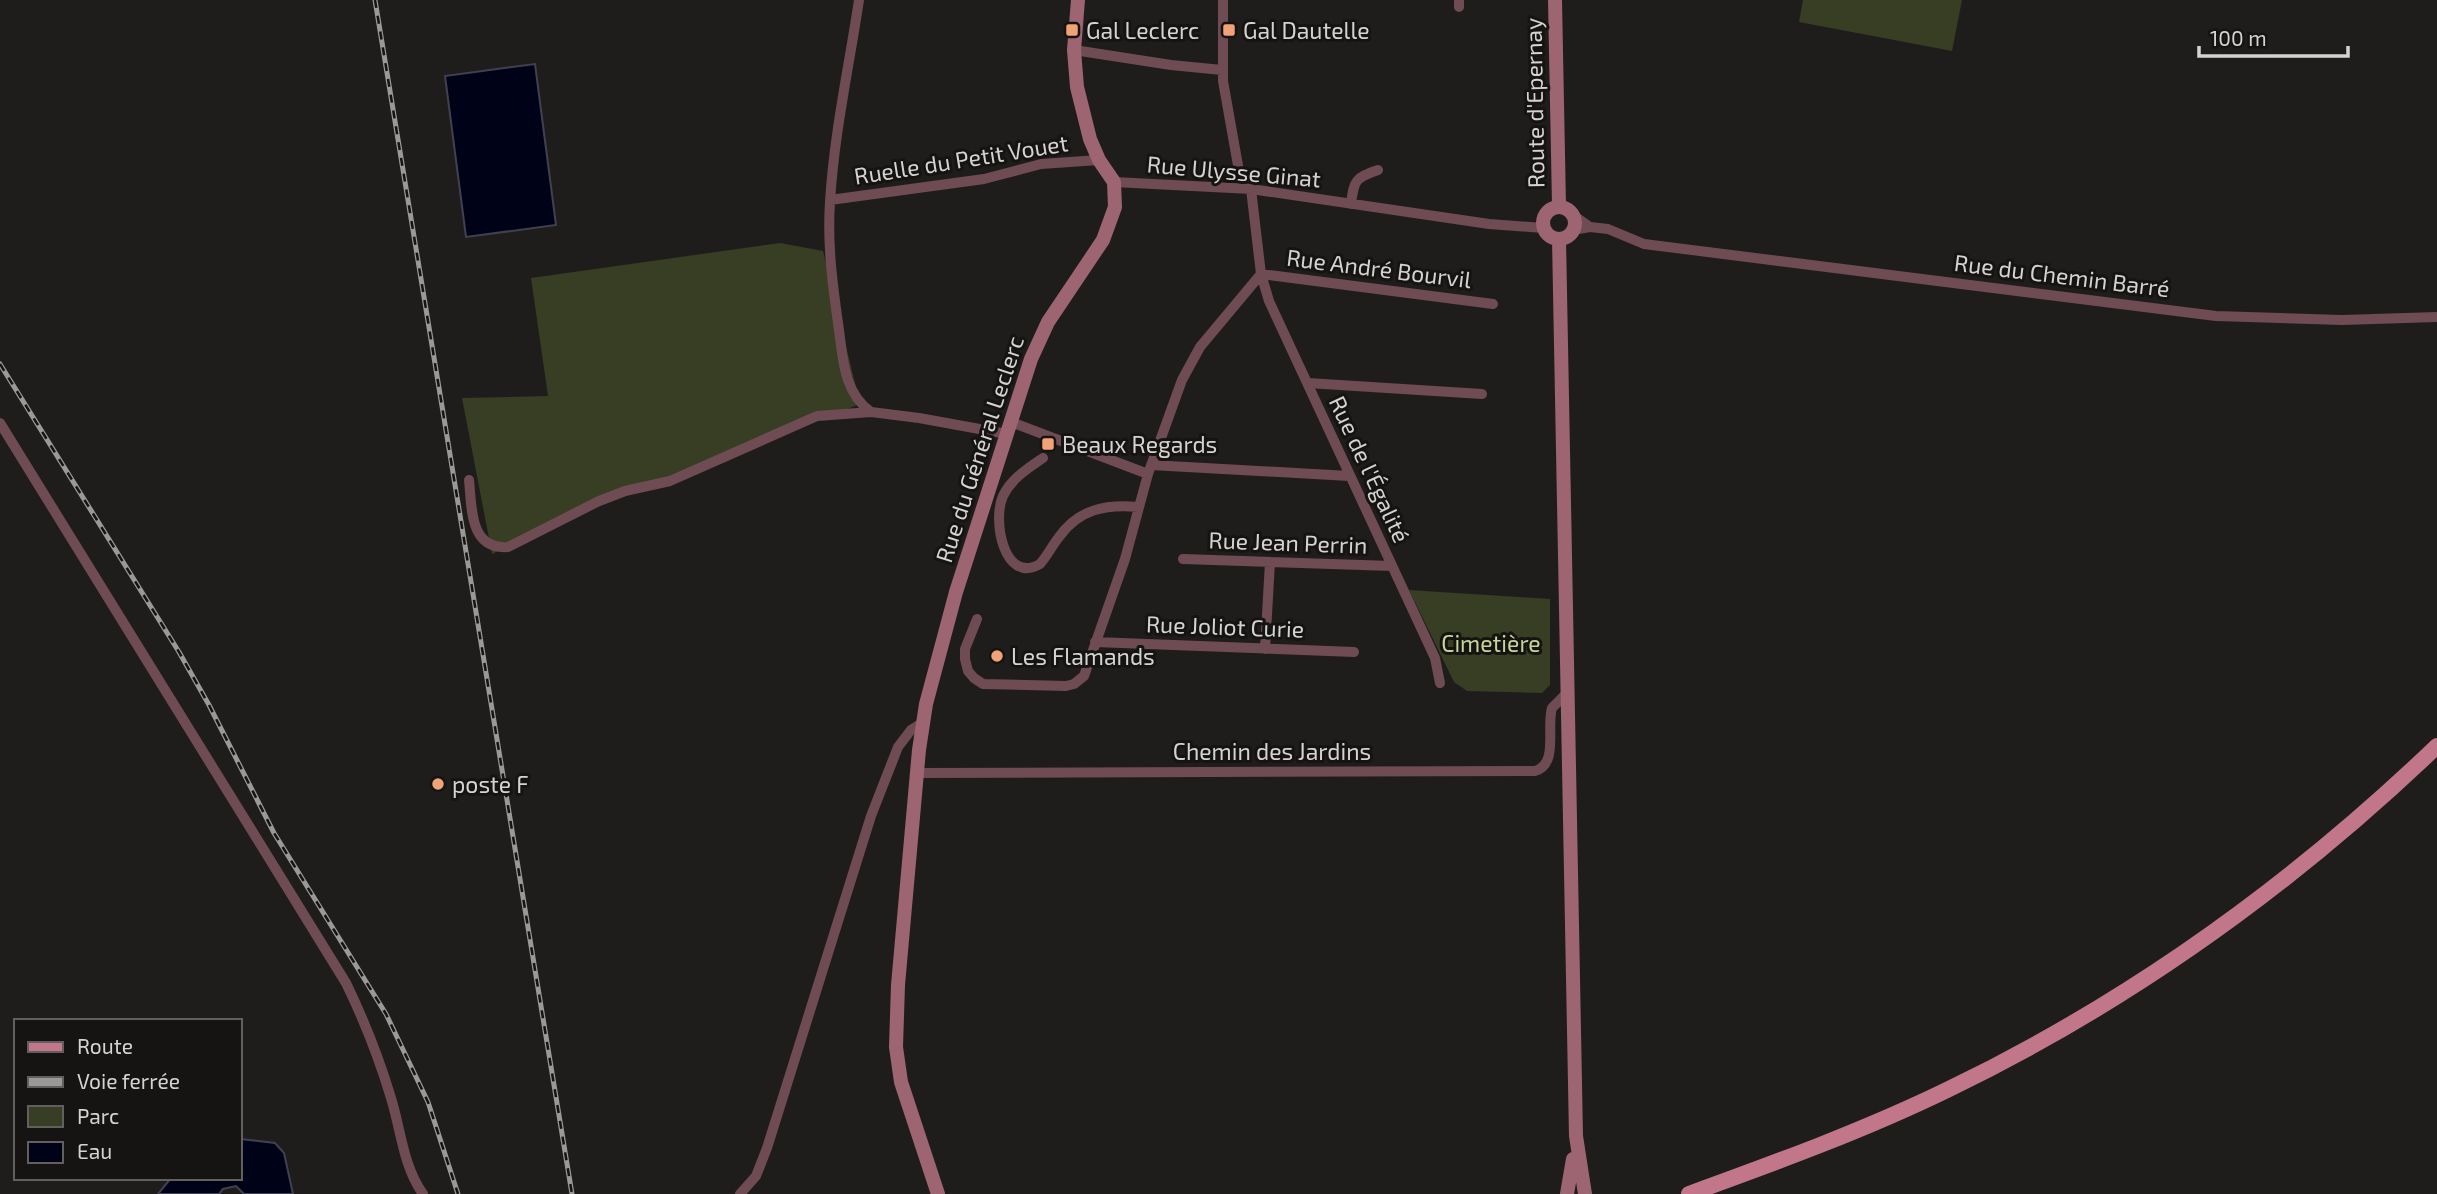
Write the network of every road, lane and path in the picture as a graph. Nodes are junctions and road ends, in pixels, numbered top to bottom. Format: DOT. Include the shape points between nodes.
graph roads {
  1 [pos="859,0"];
  2 [pos="1078,0"];
  3 [pos="1223,0"];
  4 [pos="1555,0"];
  5 [pos="1073,50"];
  6 [pos="1222,70"];
  7 [pos="1099,160"];
  8 [pos="1378,170"];
  9 [pos="1114,182"];
  10 [pos="1246,189"];
  11 [pos="830,201"];
  12 [pos="1351,204"];
  13 [pos="1559,205"];
  14 [pos="1573,223"];
  15 [pos="1543,228"];
  16 [pos="1559,239"];
  17 [pos="1261,274"];
  18 [pos="1493,304"];
  19 [pos="2437,317"];
  20 [pos="1308,383"];
  21 [pos="1482,394"];
  22 [pos="872,412"];
  23 [pos="0,423"];
  24 [pos="1009,428"];
  25 [pos="1042,458"];
  26 [pos="1149,470"];
  27 [pos="1349,476"];
  28 [pos="468,480"];
  29 [pos="1138,507"];
  30 [pos="1183,559"];
  31 [pos="1270,562"];
  32 [pos="1392,566"];
  33 [pos="977,619"];
  34 [pos="1095,642"];
  35 [pos="1265,649"];
  36 [pos="1354,652"];
  37 [pos="1440,683"];
  38 [pos="1567,693"];
  39 [pos="922,723"];
  40 [pos="2437,747"];
  41 [pos="917,773"];
  42 [pos="1576,1136"];
  43 [pos="411,1174"];
  44 [pos="412,1194"];
  45 [pos="423,1194"];
  46 [pos="740,1194"];
  47 [pos="938,1194"];
  48 [pos="1567,1194"];
  49 [pos="1585,1194"];
  50 [pos="1689,1194"];
  1 -- 11 [label="street"];
  2 -- 5 [label="main road"];
  3 -- 6 [label="street, Rue de l'Égalité"];
  4 -- 13 [label="main road, Route d'Epernay"];
  5 -- 6 [label="street"];
  5 -- 7 [label="main road" via="1081,105"];
  6 -- 10 [label="street, Rue de l'Égalité"];
  7 -- 9 [label="main road"];
  7 -- 11 [label="street, Ruelle du Petit Vouet" via="1041,163 984,178"];
  8 -- 12 [label="street, Rue Ulysse Ginat" via="1357,179"];
  9 -- 10 [label="street, Rue Ulysse Ginat"];
  9 -- 24 [label="main road, Rue du Général Leclerc" via="1115,207 1108,230 1040,335"];
  10 -- 12 [label="street, Rue Ulysse Ginat"];
  10 -- 17 [label="street, Rue de l'Égalité"];
  11 -- 22 [label="street" via="832,281 847,376 856,400"];
  12 -- 15 [label="street, Rue Ulysse Ginat"];
  13 -- 14 [label="main road" via="1565,207"];
  13 -- 15 [label="main road" via="1546,212"];
  14 -- 16 [label="main road"];
  14 -- 19 [label="street, Rue du Chemin Barré" via="1608,229 1644,244 2216,316"];
  15 -- 16 [label="main road" via="1545,234"];
  16 -- 38 [label="main road"];
  17 -- 18 [label="street, Rue André Bourvil"];
  17 -- 20 [label="street, Rue de l'Égalité"];
  17 -- 26 [label="street" via="1190,364"];
  20 -- 21 [label="street"];
  20 -- 27 [label="street, Rue de l'Égalité"];
  22 -- 24 [label="street"];
  22 -- 28 [label="street" via="806,420 670,481 598,501 508,547 490,544 474,526"];
  23 -- 43 [label="street" via="342,976 369,1031"];
  24 -- 26 [label="street"];
  24 -- 39 [label="main road, Rue du Général Leclerc" via="956,592"];
  25 -- 29 [label="street" via="1011,484 998,511 1004,546 1023,568 1040,564 1065,529 1088,511 1113,505"];
  26 -- 27 [label="street"];
  26 -- 29 [label="street"];
  27 -- 32 [label="street, Rue de l'Égalité"];
  29 -- 34 [label="street"];
  30 -- 31 [label="street, Rue Jean Perrin"];
  31 -- 32 [label="street, Rue Jean Perrin"];
  31 -- 35 [label="street"];
  32 -- 37 [label="street, Rue de l'Égalité" via="1435,657"];
  33 -- 34 [label="street" via="965,659 968,671 983,684 1074,684 1084,676"];
  34 -- 35 [label="street, Rue Joliot Curie"];
  35 -- 36 [label="street, Rue Joliot Curie"];
  38 -- 41 [label="street, Chemin des Jardins" via="1552,708 1548,761 1535,771"];
  38 -- 42 [label="main road"];
  39 -- 41 [label="main road, Rue du Général Leclerc"];
  39 -- 46 [label="street" via="906,736 892,761 853,870 767,1149 756,1176"];
  40 -- 50 [label="main road" via="2278,884 2183,953 2082,1017 1883,1120"];
  41 -- 47 [label="main road, Rue du Général Leclerc" via="896,1047 901,1082"];
  42 -- 48 [label="main road"];
  42 -- 49 [label="main road"];
  43 -- 44 [label="street"];
  43 -- 45 [label="street"];
}
